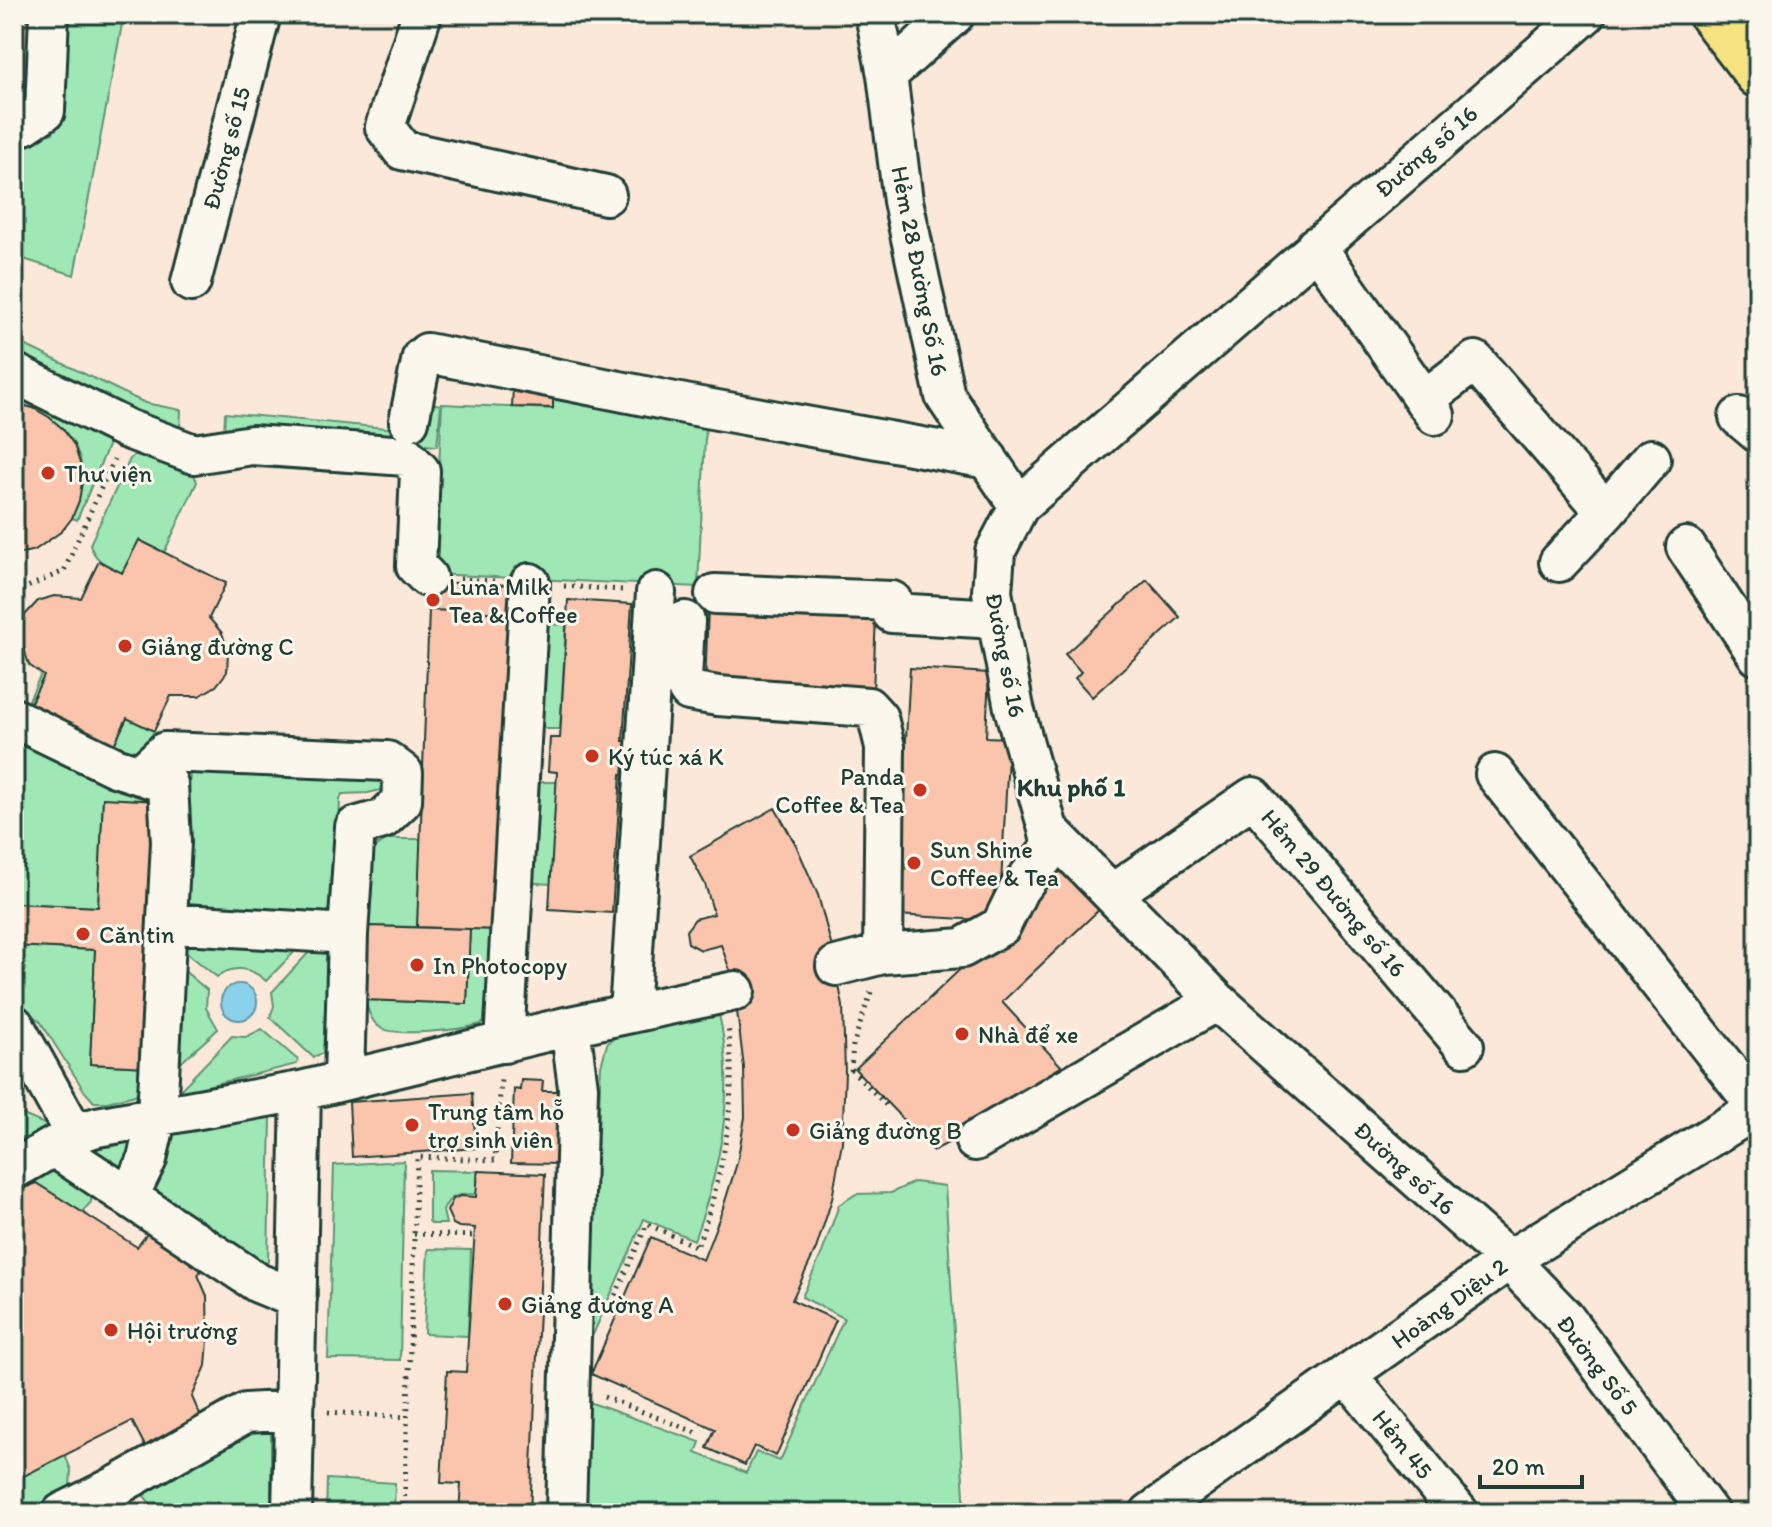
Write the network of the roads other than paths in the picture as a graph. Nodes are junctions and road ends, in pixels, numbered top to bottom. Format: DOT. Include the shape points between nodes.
graph roads {
  1 [pos="49,14"];
  2 [pos="261,14"];
  3 [pos="422,14"];
  4 [pos="875,14"];
  5 [pos="955,14"];
  6 [pos="1586,14"];
  7 [pos="1711,14"];
  8 [pos="887,75"];
  9 [pos="1758,75"];
  10 [pos="14,125"];
  11 [pos="606,195"];
  12 [pos="1316,246"];
  13 [pos="191,282"];
  14 [pos="14,373"];
  15 [pos="409,421"];
  16 [pos="988,459"];
  17 [pos="1651,459"];
  18 [pos="1019,506"];
  19 [pos="1606,512"];
  20 [pos="1686,547"];
  21 [pos="1559,562"];
  22 [pos="427,577"];
  23 [pos="530,583"];
  24 [pos="656,592"];
  25 [pos="715,594"];
  26 [pos="997,619"];
  27 [pos="685,621"];
  28 [pos="1758,656"];
  29 [pos="14,718"];
  30 [pos="1495,774"];
  31 [pos="140,775"];
  32 [pos="1048,829"];
  33 [pos="1112,894"];
  34 [pos="167,923"];
  35 [pos="348,934"];
  36 [pos="883,954"];
  37 [pos="836,966"];
  38 [pos="727,992"];
  39 [pos="1217,1001"];
  40 [pos="629,1013"];
  41 [pos="15,1025"];
  42 [pos="570,1026"];
  43 [pos="504,1043"];
  44 [pos="1464,1046"];
  45 [pos="344,1079"];
  46 [pos="301,1091"];
  47 [pos="1758,1108"];
  48 [pos="157,1115"];
  49 [pos="65,1140"];
  50 [pos="975,1141"];
  51 [pos="14,1169"];
  52 [pos="129,1196"];
  53 [pos="1509,1260"];
  54 [pos="297,1299"];
  55 [pos="1348,1376"];
  56 [pos="294,1410"];
  57 [pos="62,1513"];
  58 [pos="292,1513"];
  59 [pos="566,1513"];
  60 [pos="1150,1513"];
  61 [pos="1459,1513"];
  62 [pos="1709,1513"];
  1 -- 10 [label="street" via="45,111 24,125"];
  2 -- 13 [label="street, Đường số 15"];
  3 -- 11 [label="street" via="385,127 402,150"];
  4 -- 8 [label="street, Hẻm 28 Đường Số 16"];
  5 -- 8 [label="street"];
  6 -- 12 [label="street, Đường số 16"];
  7 -- 9 [label="main road"];
  8 -- 16 [label="street, Hẻm 28 Đường Số 16" via="903,201 945,396"];
  12 -- 18 [label="street, Đường số 16"];
  12 -- 19 [label="street" via="1430,408 1475,361"];
  14 -- 22 [label="street" via="127,429 194,454 252,445 406,456 420,471 416,566"];
  15 -- 16 [label="street" via="427,353"];
  16 -- 18 [label="street, Hẻm 28 Đường Số 16"];
  17 -- 19 [label="street"];
  18 -- 26 [label="street, Đường số 16" via="995,552 992,592"];
  19 -- 21 [label="street"];
  20 -- 28 [label="street"];
  23 -- 43 [label="street"];
  24 -- 40 [label="street"];
  25 -- 26 [label="street" via="892,601 892,613"];
  26 -- 32 [label="street, Đường số 16" via="1014,708"];
  27 -- 36 [label="street" via="682,680 689,691 844,703 868,707 878,718 885,747"];
  29 -- 31 [label="street"];
  30 -- 47 [label="street"];
  31 -- 34 [label="street" via="168,784"];
  31 -- 35 [label="street" via="165,752 387,761 403,773 402,801 383,819 355,827"];
  32 -- 33 [label="street, Đường số 16"];
  32 -- 36 [label="street" via="1052,847 1019,889 1001,926 962,948"];
  33 -- 39 [label="street, Đường số 16"];
  33 -- 44 [label="street, Hẻm 29 Đường số 16" via="1253,797"];
  34 -- 35 [label="street"];
  34 -- 48 [label="street"];
  35 -- 45 [label="street"];
  36 -- 37 [label="street"];
  38 -- 40 [label="street"];
  39 -- 50 [label="street"];
  39 -- 53 [label="street, Đường số 16"];
  40 -- 42 [label="street"];
  41 -- 49 [label="street"];
  42 -- 43 [label="street"];
  42 -- 59 [label="street" via="578,1087"];
  43 -- 45 [label="street"];
  45 -- 46 [label="street"];
  46 -- 48 [label="street"];
  46 -- 54 [label="street"];
  47 -- 53 [label="street, Hoàng Diệu 2"];
  48 -- 49 [label="street"];
  48 -- 52 [label="street" via="147,1159"];
  49 -- 51 [label="street"];
  49 -- 52 [label="street"];
  52 -- 54 [label="street" via="258,1283"];
  53 -- 55 [label="street, Hoàng Diệu 2"];
  53 -- 62 [label="street, Đường Số 5" via="1564,1317"];
  54 -- 56 [label="street"];
  55 -- 60 [label="street, Hoàng Diệu 2"];
  55 -- 61 [label="street, Hẻm 45"];
  56 -- 57 [label="street" via="246,1413"];
  56 -- 58 [label="street"];
}
